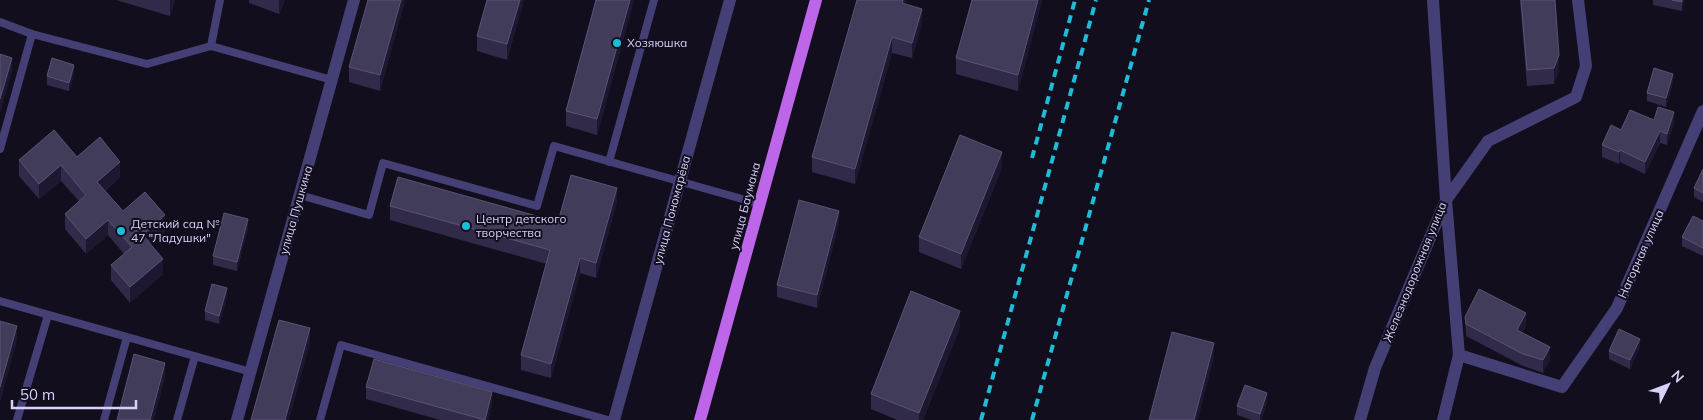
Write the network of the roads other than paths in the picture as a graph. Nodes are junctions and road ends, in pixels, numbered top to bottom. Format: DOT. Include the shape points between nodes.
graph roads {
  1 [pos="220,0"];
  2 [pos="354,0"];
  3 [pos="654,0"];
  4 [pos="730,0"];
  5 [pos="816,0"];
  6 [pos="1433,0"];
  7 [pos="1578,0"];
  8 [pos="0,22"];
  9 [pos="32,34"];
  10 [pos="211,46"];
  11 [pos="332,80"];
  12 [pos="1703,111"];
  13 [pos="0,149"];
  14 [pos="609,162"];
  15 [pos="680,182"];
  16 [pos="300,196"];
  17 [pos="1446,200"];
  18 [pos="760,204"];
  19 [pos="0,302"];
  20 [pos="48,315"];
  21 [pos="127,337"];
  22 [pos="1460,355"];
  23 [pos="195,356"];
  24 [pos="251,372"];
  25 [pos="17,420"];
  26 [pos="104,420"];
  27 [pos="176,420"];
  28 [pos="237,420"];
  29 [pos="320,420"];
  30 [pos="608,420"];
  31 [pos="614,420"];
  32 [pos="700,420"];
  33 [pos="1360,420"];
  34 [pos="1442,420"];
  1 -- 10 [label="lane"];
  2 -- 11 [label="street, улица Пушкина"];
  3 -- 14 [label="lane"];
  4 -- 15 [label="street, улица Пономарёва"];
  5 -- 18 [label="main road, улица Баумана"];
  6 -- 17 [label="street, Железнодорожная улица"];
  7 -- 17 [label="street" via="1586,66 1576,97 1488,141"];
  8 -- 9 [label="lane"];
  9 -- 10 [label="lane" via="147,64"];
  9 -- 13 [label="lane"];
  10 -- 11 [label="lane"];
  11 -- 16 [label="street, улица Пушкина"];
  12 -- 22 [label="street, Нагорная улица" via="1617,308 1562,387"];
  14 -- 15 [label="lane"];
  14 -- 16 [label="lane" via="554,146 537,206 383,163 369,215"];
  15 -- 18 [label="lane"];
  15 -- 31 [label="street, улица Пономарёва"];
  16 -- 24 [label="street, улица Пушкина"];
  17 -- 22 [label="street"];
  17 -- 33 [label="street, Железнодорожная улица" via="1375,368"];
  18 -- 32 [label="main road, улица Баумана"];
  19 -- 20 [label="lane"];
  20 -- 21 [label="lane"];
  20 -- 25 [label="lane"];
  21 -- 23 [label="lane"];
  21 -- 26 [label="lane"];
  22 -- 34 [label="street"];
  23 -- 24 [label="lane"];
  23 -- 27 [label="lane"];
  24 -- 28 [label="street, улица Пушкина"];
  29 -- 30 [label="lane" via="341,345"];
}
